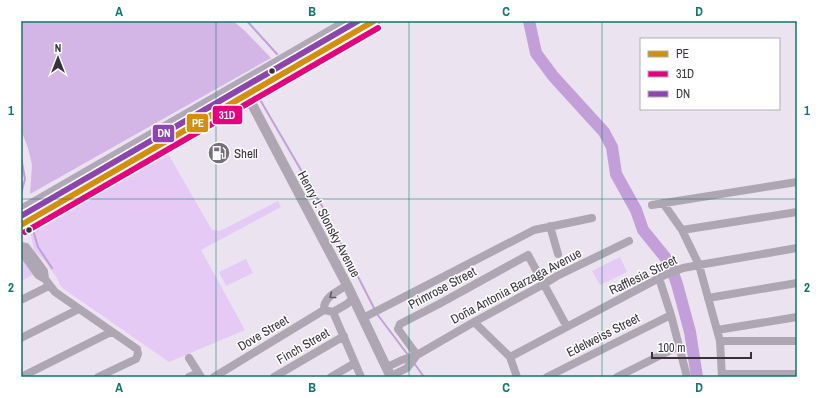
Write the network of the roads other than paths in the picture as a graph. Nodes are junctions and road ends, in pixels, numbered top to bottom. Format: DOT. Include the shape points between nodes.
graph roads {
  1 [pos="350,21"];
  2 [pos="374,21"];
  3 [pos="244,90"];
  4 [pos="797,182"];
  5 [pos="663,203"];
  6 [pos="652,204"];
  7 [pos="21,212"];
  8 [pos="797,212"];
  9 [pos="592,218"];
  10 [pos="21,225"];
  11 [pos="550,226"];
  12 [pos="682,230"];
  13 [pos="629,240"];
  14 [pos="21,246"];
  15 [pos="797,248"];
  16 [pos="21,251"];
  17 [pos="558,254"];
  18 [pos="699,265"];
  19 [pos="662,277"];
  20 [pos="47,282"];
  21 [pos="797,283"];
  22 [pos="544,284"];
  23 [pos="347,285"];
  24 [pos="353,298"];
  25 [pos="708,298"];
  26 [pos="21,300"];
  27 [pos="79,309"];
  28 [pos="324,310"];
  29 [pos="333,312"];
  30 [pos="671,315"];
  31 [pos="797,317"];
  32 [pos="363,318"];
  33 [pos="474,322"];
  34 [pos="567,327"];
  35 [pos="717,330"];
  36 [pos="111,332"];
  37 [pos="344,336"];
  38 [pos="21,338"];
  39 [pos="720,341"];
  40 [pos="797,341"];
  41 [pos="679,346"];
  42 [pos="417,355"];
  43 [pos="510,357"];
  44 [pos="189,358"];
  45 [pos="355,363"];
  46 [pos="390,373"];
  47 [pos="797,374"];
  48 [pos="199,375"];
  49 [pos="722,376"];
  50 [pos="751,376"];
  51 [pos="21,377"];
  52 [pos="98,377"];
  53 [pos="189,377"];
  54 [pos="214,377"];
  55 [pos="274,377"];
  56 [pos="331,377"];
  57 [pos="361,377"];
  58 [pos="517,377"];
  59 [pos="547,377"];
  60 [pos="617,377"];
  61 [pos="687,377"];
  1 -- 3 [label="main road"];
  2 -- 3 [label="main road"];
  3 -- 7 [label="main road"];
  3 -- 10 [label="main road"];
  3 -- 23 [label="street, Henry J. Slonsky Avenue"];
  4 -- 5 [label="street"];
  5 -- 6 [label="street"];
  5 -- 12 [label="street"];
  8 -- 12 [label="street"];
  9 -- 11 [label="street"];
  11 -- 17 [label="street"];
  11 -- 32 [label="street" via="534,230"];
  12 -- 18 [label="street"];
  13 -- 22 [label="street, Doña Antonia Barzaga Avenue"];
  14 -- 20 [label="street" via="26,247 44,271"];
  15 -- 18 [label="street, Rafflesia Street"];
  16 -- 20 [label="street" via="38,275"];
  18 -- 19 [label="street, Rafflesia Street" via="683,268"];
  18 -- 25 [label="street"];
  19 -- 30 [label="street"];
  19 -- 34 [label="street, Rafflesia Street"];
  20 -- 26 [label="street"];
  20 -- 27 [label="street" via="55,292"];
  21 -- 25 [label="street"];
  22 -- 33 [label="street, Doña Antonia Barzaga Avenue"];
  22 -- 34 [label="street"];
  22 -- 42 [label="street, Primrose Street" via="528,255 400,324 398,329"];
  23 -- 24 [label="street, Henry J. Slonsky Avenue"];
  23 -- 28 [label="street, Dove Street, one-way" via="324,302"];
  24 -- 29 [label="street"];
  24 -- 32 [label="street, Henry J. Slonsky Avenue"];
  25 -- 35 [label="street"];
  27 -- 36 [label="street"];
  27 -- 38 [label="street"];
  28 -- 29 [label="street"];
  28 -- 54 [label="street, Dove Street"];
  29 -- 37 [label="street"];
  30 -- 41 [label="street"];
  30 -- 59 [label="street, Edelweiss Street"];
  31 -- 35 [label="street"];
  32 -- 46 [label="street, Henry J. Slonsky Avenue"];
  33 -- 42 [label="street, Doña Antonia Barzaga Avenue"];
  33 -- 43 [label="street"];
  34 -- 43 [label="street, Rafflesia Street"];
  35 -- 39 [label="street"];
  36 -- 51 [label="street"];
  36 -- 52 [label="street" via="137,349 138,354 136,359"];
  37 -- 45 [label="street"];
  37 -- 55 [label="street, Finch Street"];
  39 -- 40 [label="street"];
  39 -- 49 [label="street"];
  41 -- 60 [label="street"];
  41 -- 61 [label="street"];
  42 -- 46 [label="street, Doña Antonia Barzaga Avenue" via="402,360"];
  43 -- 58 [label="street"];
  44 -- 48 [label="street"];
  45 -- 56 [label="street"];
  45 -- 57 [label="street"];
  47 -- 50 [label="street"];
  48 -- 53 [label="street"];
  49 -- 50 [label="street"];
}
